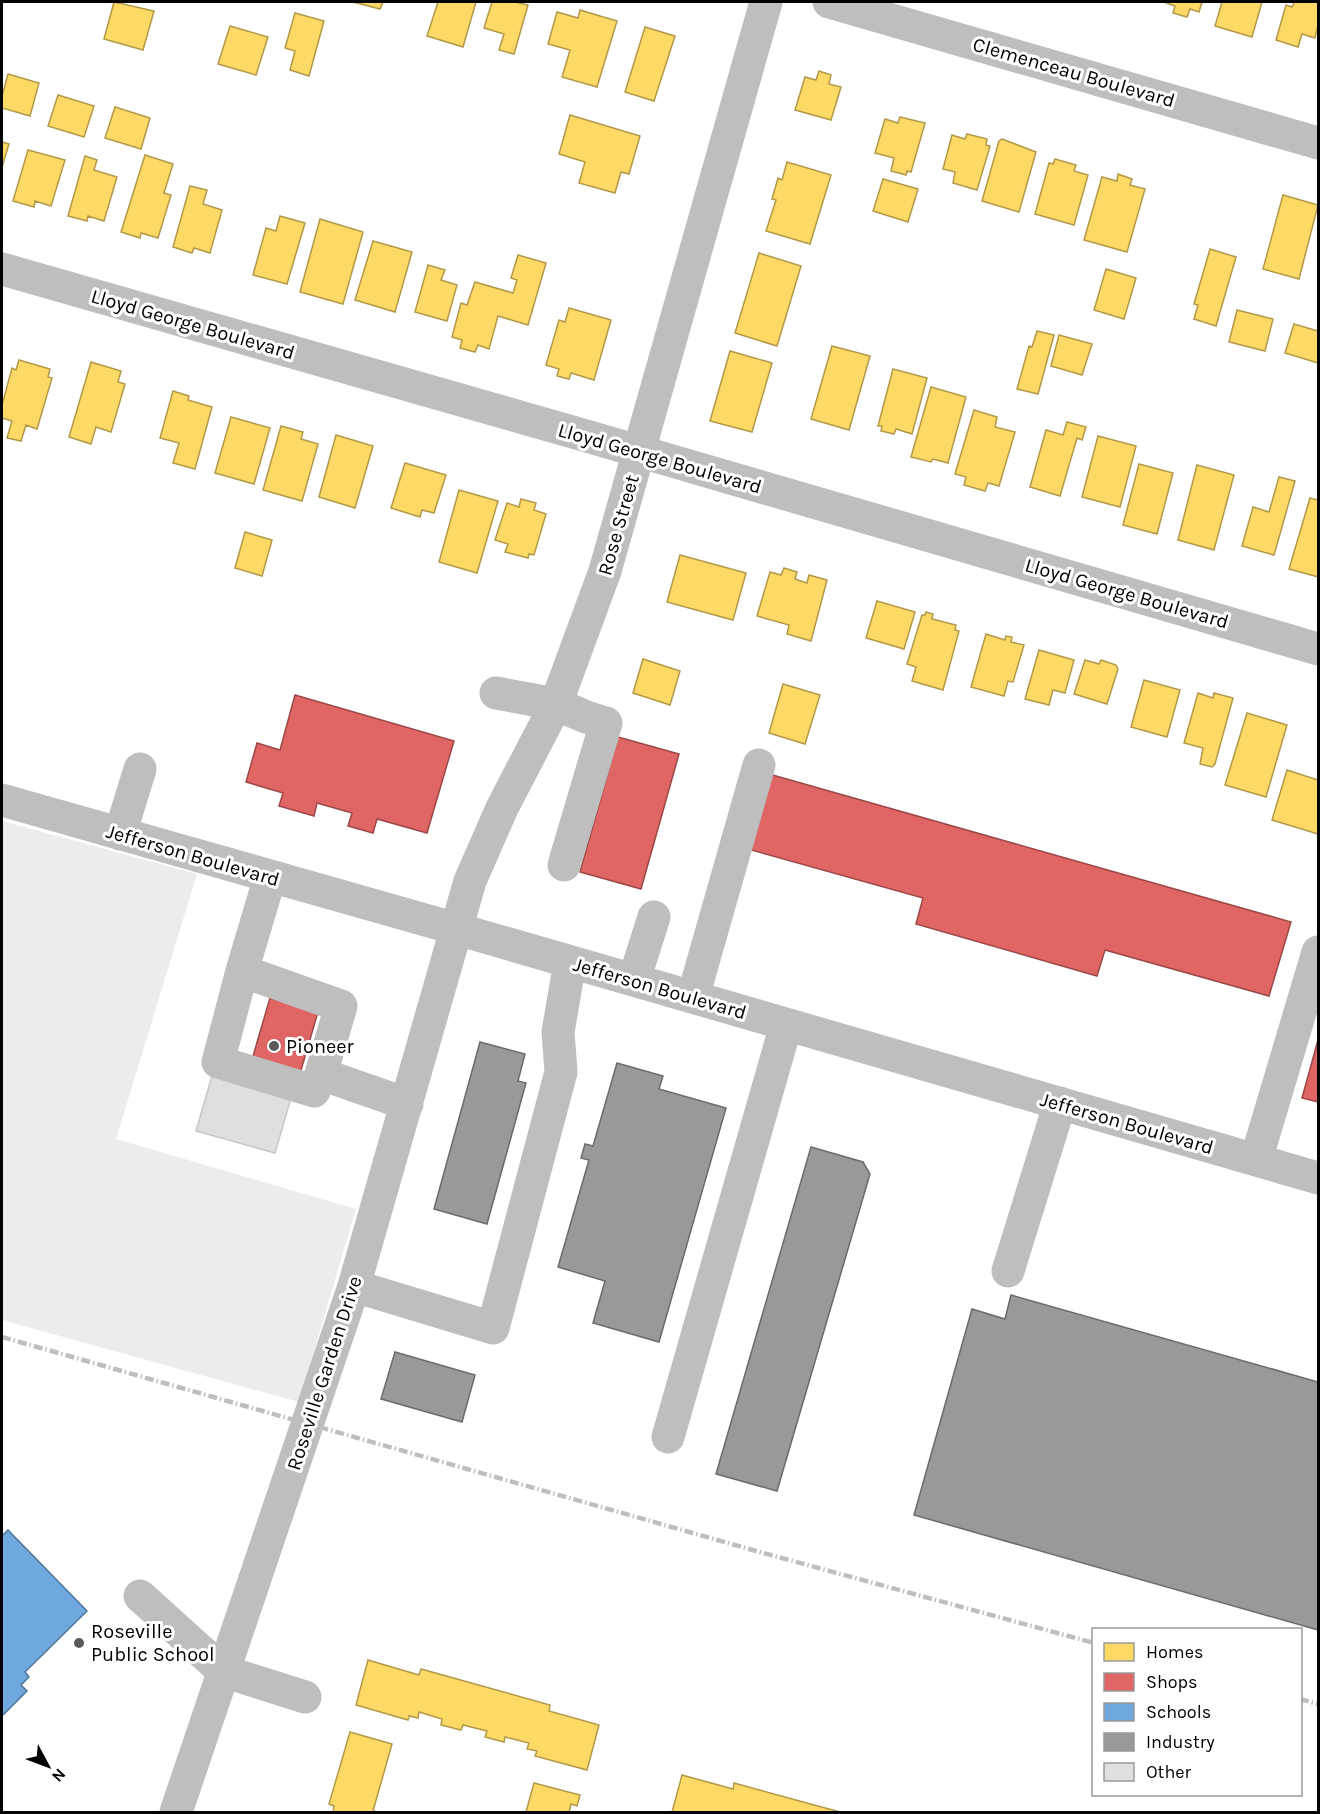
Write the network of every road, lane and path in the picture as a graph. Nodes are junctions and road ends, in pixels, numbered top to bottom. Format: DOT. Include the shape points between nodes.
graph roads {
  1 [pos="766,2"];
  2 [pos="829,2"];
  3 [pos="1318,143"];
  4 [pos="2,269"];
  5 [pos="639,452"];
  6 [pos="1318,649"];
  7 [pos="496,693"];
  8 [pos="556,704"];
  9 [pos="759,765"];
  10 [pos="140,769"];
  11 [pos="2,800"];
  12 [pos="120,834"];
  13 [pos="564,865"];
  14 [pos="270,877"];
  15 [pos="654,917"];
  16 [pos="457,929"];
  17 [pos="1318,952"];
  18 [pos="570,962"];
  19 [pos="242,971"];
  20 [pos="634,980"];
  21 [pos="693,998"];
  22 [pos="786,1024"];
  23 [pos="321,1074"];
  24 [pos="1060,1103"];
  25 [pos="407,1104"];
  26 [pos="1256,1160"];
  27 [pos="1318,1178"];
  28 [pos="1008,1271"];
  29 [pos="354,1286"];
  30 [pos="668,1437"];
  31 [pos="140,1596"];
  32 [pos="224,1671"];
  33 [pos="305,1697"];
  34 [pos="176,1812"];
  1 -- 5 [label="street, Rose Street"];
  2 -- 3 [label="street, Clemenceau Boulevard"];
  4 -- 5 [label="street, Lloyd George Boulevard"];
  5 -- 6 [label="street, Lloyd George Boulevard"];
  5 -- 8 [label="street, Rose Street" via="606,571"];
  7 -- 8 [label="street"];
  8 -- 13 [label="street" via="606,723"];
  8 -- 16 [label="street, Rose Street" via="502,808 470,881"];
  9 -- 21 [label="street"];
  10 -- 12 [label="street"];
  11 -- 12 [label="street, Jefferson Boulevard"];
  12 -- 14 [label="street, Jefferson Boulevard"];
  14 -- 16 [label="street, Jefferson Boulevard"];
  14 -- 19 [label="street"];
  15 -- 20 [label="street"];
  16 -- 18 [label="street, Jefferson Boulevard"];
  16 -- 25 [label="street, Roseville Garden Drive"];
  17 -- 26 [label="street"];
  18 -- 20 [label="street, Jefferson Boulevard"];
  18 -- 29 [label="street" via="558,1032 561,1072 493,1328"];
  19 -- 23 [label="street" via="341,1006"];
  19 -- 23 [label="street" via="218,1062 314,1091"];
  20 -- 21 [label="street, Jefferson Boulevard"];
  21 -- 22 [label="street, Jefferson Boulevard"];
  22 -- 24 [label="street, Jefferson Boulevard"];
  22 -- 30 [label="street"];
  23 -- 25 [label="street"];
  24 -- 26 [label="street, Jefferson Boulevard"];
  24 -- 28 [label="street"];
  25 -- 29 [label="street, Roseville Garden Drive"];
  26 -- 27 [label="street, Jefferson Boulevard"];
  29 -- 32 [label="street, Roseville Garden Drive"];
  31 -- 32 [label="street"];
  32 -- 33 [label="street"];
  32 -- 34 [label="street, Roseville Garden Drive"];
}
